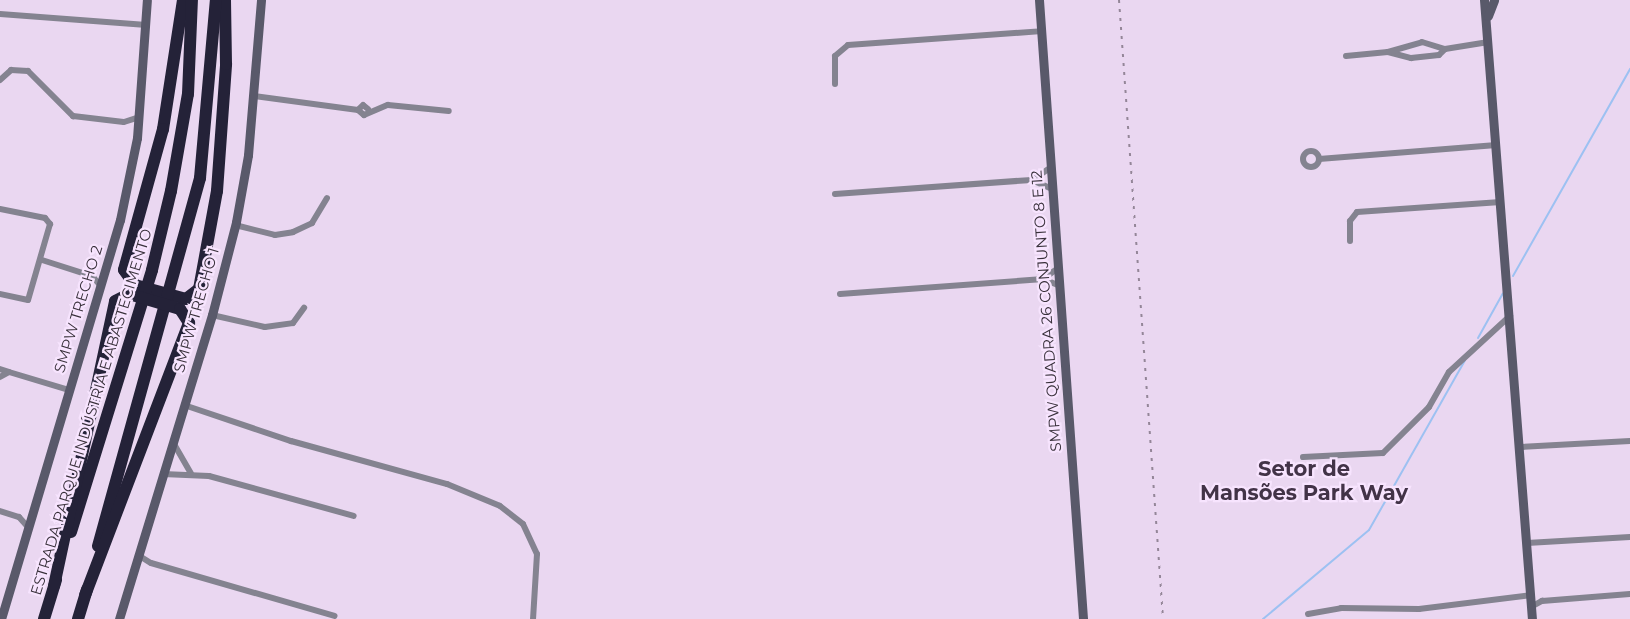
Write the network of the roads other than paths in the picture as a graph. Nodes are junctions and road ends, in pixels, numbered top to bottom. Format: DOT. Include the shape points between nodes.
graph roads {
  1 [pos="147,0"];
  2 [pos="183,0"];
  3 [pos="192,0"];
  4 [pos="216,0"];
  5 [pos="225,0"];
  6 [pos="1039,0"];
  7 [pos="1484,0"];
  8 [pos="1494,0"];
  9 [pos="262,1"];
  10 [pos="147,13"];
  11 [pos="0,14"];
  12 [pos="132,20"];
  13 [pos="1487,21"];
  14 [pos="147,25"];
  15 [pos="1041,31"];
  16 [pos="1489,42"];
  17 [pos="1445,49"];
  18 [pos="1388,52"];
  19 [pos="1346,56"];
  20 [pos="0,81"];
  21 [pos="835,84"];
  22 [pos="254,96"];
  23 [pos="449,111"];
  24 [pos="139,117"];
  25 [pos="124,122"];
  26 [pos="138,132"];
  27 [pos="1497,145"];
  28 [pos="1318,159"];
  29 [pos="1051,166"];
  30 [pos="1032,180"];
  31 [pos="1053,189"];
  32 [pos="835,194"];
  33 [pos="327,198"];
  34 [pos="1501,202"];
  35 [pos="0,209"];
  36 [pos="235,225"];
  37 [pos="1350,241"];
  38 [pos="42,260"];
  39 [pos="1058,268"];
  40 [pos="106,273"];
  41 [pos="92,276"];
  42 [pos="1043,279"];
  43 [pos="1060,286"];
  44 [pos="101,287"];
  45 [pos="0,294"];
  46 [pos="840,294"];
  47 [pos="304,308"];
  48 [pos="212,315"];
  49 [pos="1510,315"];
  50 [pos="0,369"];
  51 [pos="9,372"];
  52 [pos="0,377"];
  53 [pos="69,390"];
  54 [pos="184,405"];
  55 [pos="1630,441"];
  56 [pos="174,444"];
  57 [pos="1521,447"];
  58 [pos="1303,457"];
  59 [pos="190,472"];
  60 [pos="163,474"];
  61 [pos="0,511"];
  62 [pos="33,514"];
  63 [pos="354,516"];
  64 [pos="20,517"];
  65 [pos="29,528"];
  66 [pos="1630,537"];
  67 [pos="1527,543"];
  68 [pos="138,555"];
  69 [pos="151,563"];
  70 [pos="135,565"];
  71 [pos="54,586"];
  72 [pos="1531,594"];
  73 [pos="1630,594"];
  74 [pos="85,595"];
  75 [pos="1542,601"];
  76 [pos="1532,607"];
  77 [pos="1308,614"];
  78 [pos="335,616"];
  79 [pos="1,618"];
  80 [pos="44,619"];
  81 [pos="78,619"];
  82 [pos="119,619"];
  83 [pos="533,619"];
  84 [pos="1083,619"];
  85 [pos="1532,619"];
  1 -- 10 [label="street, SMPW TRECHO 2"];
  2 -- 5 [label="highway" via="163,129 124,270 135,285 186,299 199,289 210,244 224,116"];
  3 -- 71 [label="highway, ESTRADA PARQUE INDÚSTRIA E ABASTECIMENTO" via="188,94 155,259"];
  4 -- 74 [label="highway" via="200,178"];
  6 -- 15 [label="street, SMPW QUADRA 26 CONJUNTO 8 E 12"];
  7 -- 13 [label="street"];
  8 -- 13 [label="street"];
  9 -- 22 [label="street, SMPW TRECHO 1"];
  10 -- 12 [label="street"];
  10 -- 14 [label="street, SMPW TRECHO 2"];
  11 -- 12 [label="street"];
  12 -- 14 [label="street"];
  13 -- 16 [label="street"];
  14 -- 24 [label="street, SMPW TRECHO 2"];
  15 -- 21 [label="street" via="848,45 835,56"];
  15 -- 29 [label="street, SMPW QUADRA 26 CONJUNTO 8 E 12"];
  16 -- 17 [label="street"];
  16 -- 27 [label="street"];
  17 -- 18 [label="street" via="1422,42"];
  17 -- 18 [label="street" via="1439,55 1411,58"];
  18 -- 19 [label="street"];
  20 -- 25 [label="street" via="11,70 28,71 73,116"];
  22 -- 23 [label="street" via="358,110 363,105 369,109 388,105"];
  22 -- 36 [label="street, SMPW TRECHO 1"];
  24 -- 25 [label="street"];
  24 -- 26 [label="street, SMPW TRECHO 2"];
  25 -- 26 [label="street"];
  26 -- 40 [label="street, SMPW TRECHO 2"];
  27 -- 28 [label="street"];
  27 -- 34 [label="street"];
  29 -- 30 [label="street"];
  29 -- 31 [label="street, SMPW QUADRA 26 CONJUNTO 8 E 12"];
  30 -- 31 [label="street"];
  30 -- 32 [label="street"];
  31 -- 39 [label="street, SMPW QUADRA 26 CONJUNTO 8 E 12"];
  33 -- 36 [label="street" via="312,223 293,232 275,235"];
  34 -- 37 [label="street" via="1357,212 1350,221"];
  34 -- 49 [label="street"];
  35 -- 38 [label="street" via="48,219"];
  36 -- 48 [label="street, SMPW TRECHO 1"];
  38 -- 41 [label="street"];
  38 -- 45 [label="street" via="27,301"];
  39 -- 42 [label="street"];
  39 -- 43 [label="street, SMPW QUADRA 26 CONJUNTO 8 E 12"];
  40 -- 41 [label="street"];
  40 -- 44 [label="street, SMPW TRECHO 2"];
  41 -- 44 [label="street"];
  42 -- 43 [label="street"];
  42 -- 46 [label="street"];
  43 -- 84 [label="street, SMPW QUADRA 26 CONJUNTO 8 E 12"];
  44 -- 53 [label="street, SMPW TRECHO 2"];
  47 -- 48 [label="street" via="293,323 265,327"];
  48 -- 54 [label="street, SMPW TRECHO 1"];
  49 -- 57 [label="street"];
  49 -- 58 [label="street" via="1449,372 1429,407 1383,453"];
  50 -- 51 [label="street"];
  51 -- 52 [label="street"];
  51 -- 53 [label="street"];
  53 -- 62 [label="street, SMPW TRECHO 2"];
  54 -- 56 [label="street, SMPW TRECHO 1"];
  54 -- 83 [label="street" via="291,441 447,484 500,506 522,524 537,554"];
  55 -- 57 [label="street"];
  56 -- 59 [label="street"];
  56 -- 60 [label="street, SMPW TRECHO 1"];
  57 -- 67 [label="street"];
  59 -- 60 [label="street"];
  59 -- 63 [label="street"];
  60 -- 68 [label="street, SMPW TRECHO 1"];
  61 -- 64 [label="street"];
  62 -- 64 [label="street"];
  62 -- 65 [label="street, SMPW TRECHO 2"];
  64 -- 65 [label="street"];
  65 -- 79 [label="street, SMPW TRECHO 2"];
  66 -- 67 [label="street"];
  67 -- 72 [label="street"];
  68 -- 69 [label="street"];
  68 -- 70 [label="street, SMPW TRECHO 1"];
  69 -- 70 [label="street"];
  69 -- 78 [label="street"];
  70 -- 82 [label="street, SMPW TRECHO 1"];
  71 -- 74 [label="highway" via="115,301 129,294 180,309 189,323"];
  71 -- 80 [label="highway, ESTRADA PARQUE INDÚSTRIA E ABASTECIMENTO"];
  72 -- 75 [label="street"];
  72 -- 76 [label="street"];
  72 -- 77 [label="street" via="1419,609 1341,608"];
  73 -- 75 [label="street"];
  74 -- 81 [label="highway"];
  75 -- 76 [label="street"];
  76 -- 85 [label="street"];
}
